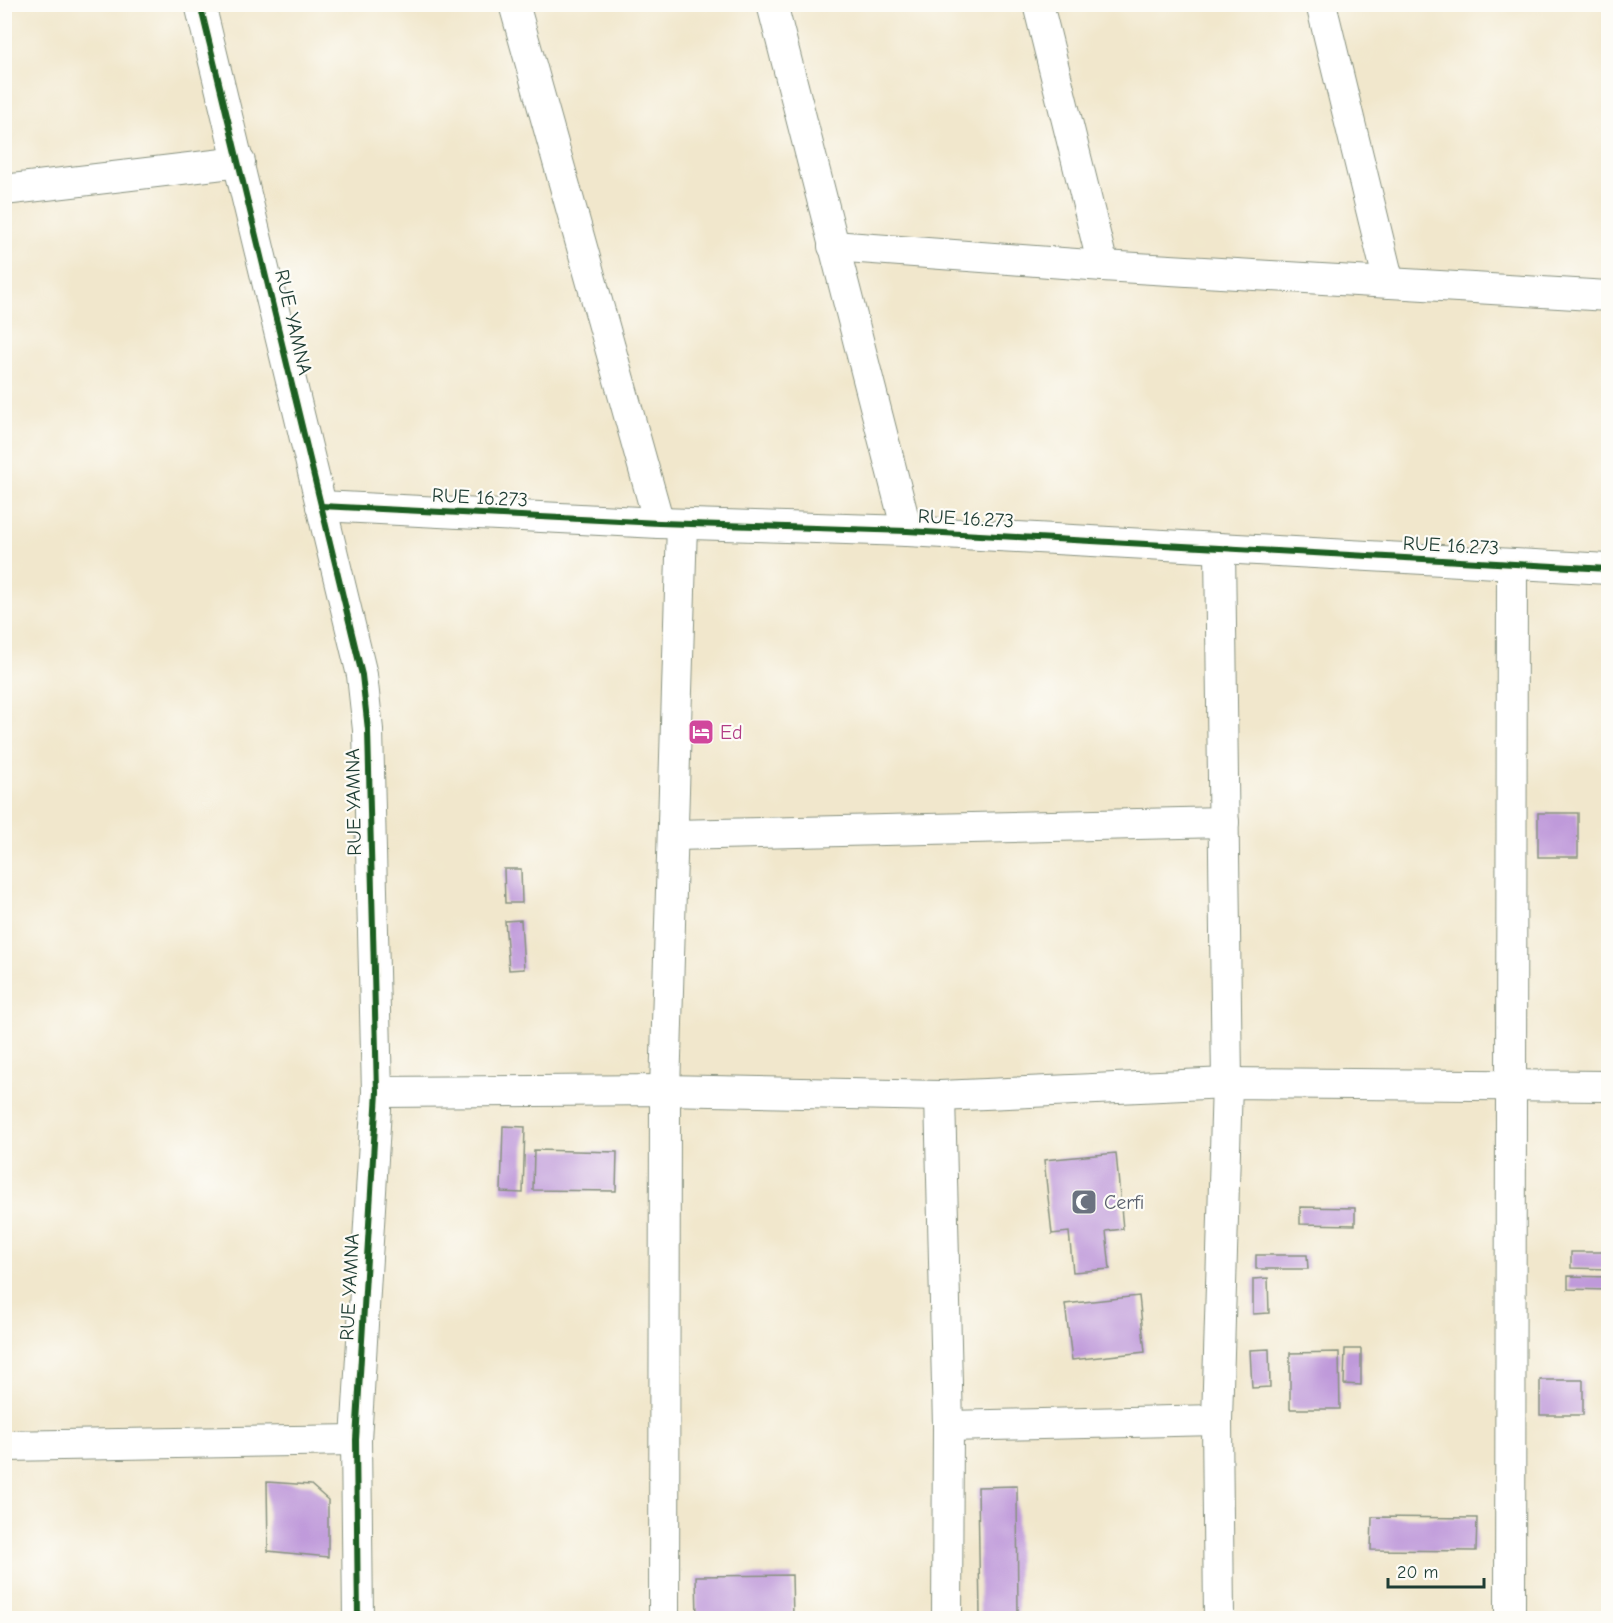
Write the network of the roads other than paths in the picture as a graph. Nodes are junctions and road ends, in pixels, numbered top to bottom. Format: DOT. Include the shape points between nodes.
graph roads {
  1 [pos="200,4"];
  2 [pos="514,4"];
  3 [pos="772,4"];
  4 [pos="1038,4"];
  5 [pos="1321,4"];
  6 [pos="240,162"];
  7 [pos="4,190"];
  8 [pos="833,246"];
  9 [pos="1103,266"];
  10 [pos="1389,283"];
  11 [pos="1608,296"];
  12 [pos="321,506"];
  13 [pos="670,523"];
  14 [pos="907,531"];
  15 [pos="1220,550"];
  16 [pos="1512,564"];
  17 [pos="1608,569"];
  18 [pos="1224,822"];
  19 [pos="674,835"];
  20 [pos="1227,1083"];
  21 [pos="1512,1085"];
  22 [pos="1608,1086"];
  23 [pos="665,1090"];
  24 [pos="377,1092"];
  25 [pos="940,1096"];
  26 [pos="1217,1420"];
  27 [pos="948,1426"];
  28 [pos="356,1440"];
  29 [pos="4,1446"];
  30 [pos="358,1618"];
  31 [pos="664,1618"];
  32 [pos="947,1618"];
  33 [pos="1219,1618"];
  34 [pos="1510,1618"];
  1 -- 6 [label="street, RUE YAMNA"];
  2 -- 13 [label="street"];
  3 -- 8 [label="street"];
  4 -- 9 [label="street"];
  5 -- 10 [label="street"];
  6 -- 7 [label="street"];
  6 -- 12 [label="street, RUE YAMNA"];
  8 -- 9 [label="street"];
  8 -- 14 [label="street"];
  9 -- 10 [label="street"];
  10 -- 11 [label="street"];
  12 -- 13 [label="street, RUE 16.273"];
  12 -- 24 [label="street, RUE YAMNA" via="362,675 368,730"];
  13 -- 14 [label="street, RUE 16.273"];
  13 -- 19 [label="street"];
  14 -- 15 [label="street, RUE 16.273"];
  15 -- 16 [label="street, RUE 16.273"];
  15 -- 18 [label="street"];
  16 -- 17 [label="street, RUE 16.273"];
  16 -- 21 [label="street"];
  18 -- 19 [label="street"];
  18 -- 20 [label="street"];
  19 -- 23 [label="street"];
  20 -- 21 [label="street"];
  20 -- 25 [label="street"];
  20 -- 26 [label="street"];
  21 -- 22 [label="street"];
  21 -- 34 [label="street"];
  23 -- 24 [label="street"];
  23 -- 25 [label="street"];
  23 -- 31 [label="street"];
  24 -- 28 [label="street, RUE YAMNA"];
  25 -- 27 [label="street"];
  26 -- 27 [label="street"];
  26 -- 33 [label="street"];
  27 -- 32 [label="street"];
  28 -- 29 [label="street"];
  28 -- 30 [label="street, RUE YAMNA"];
}
